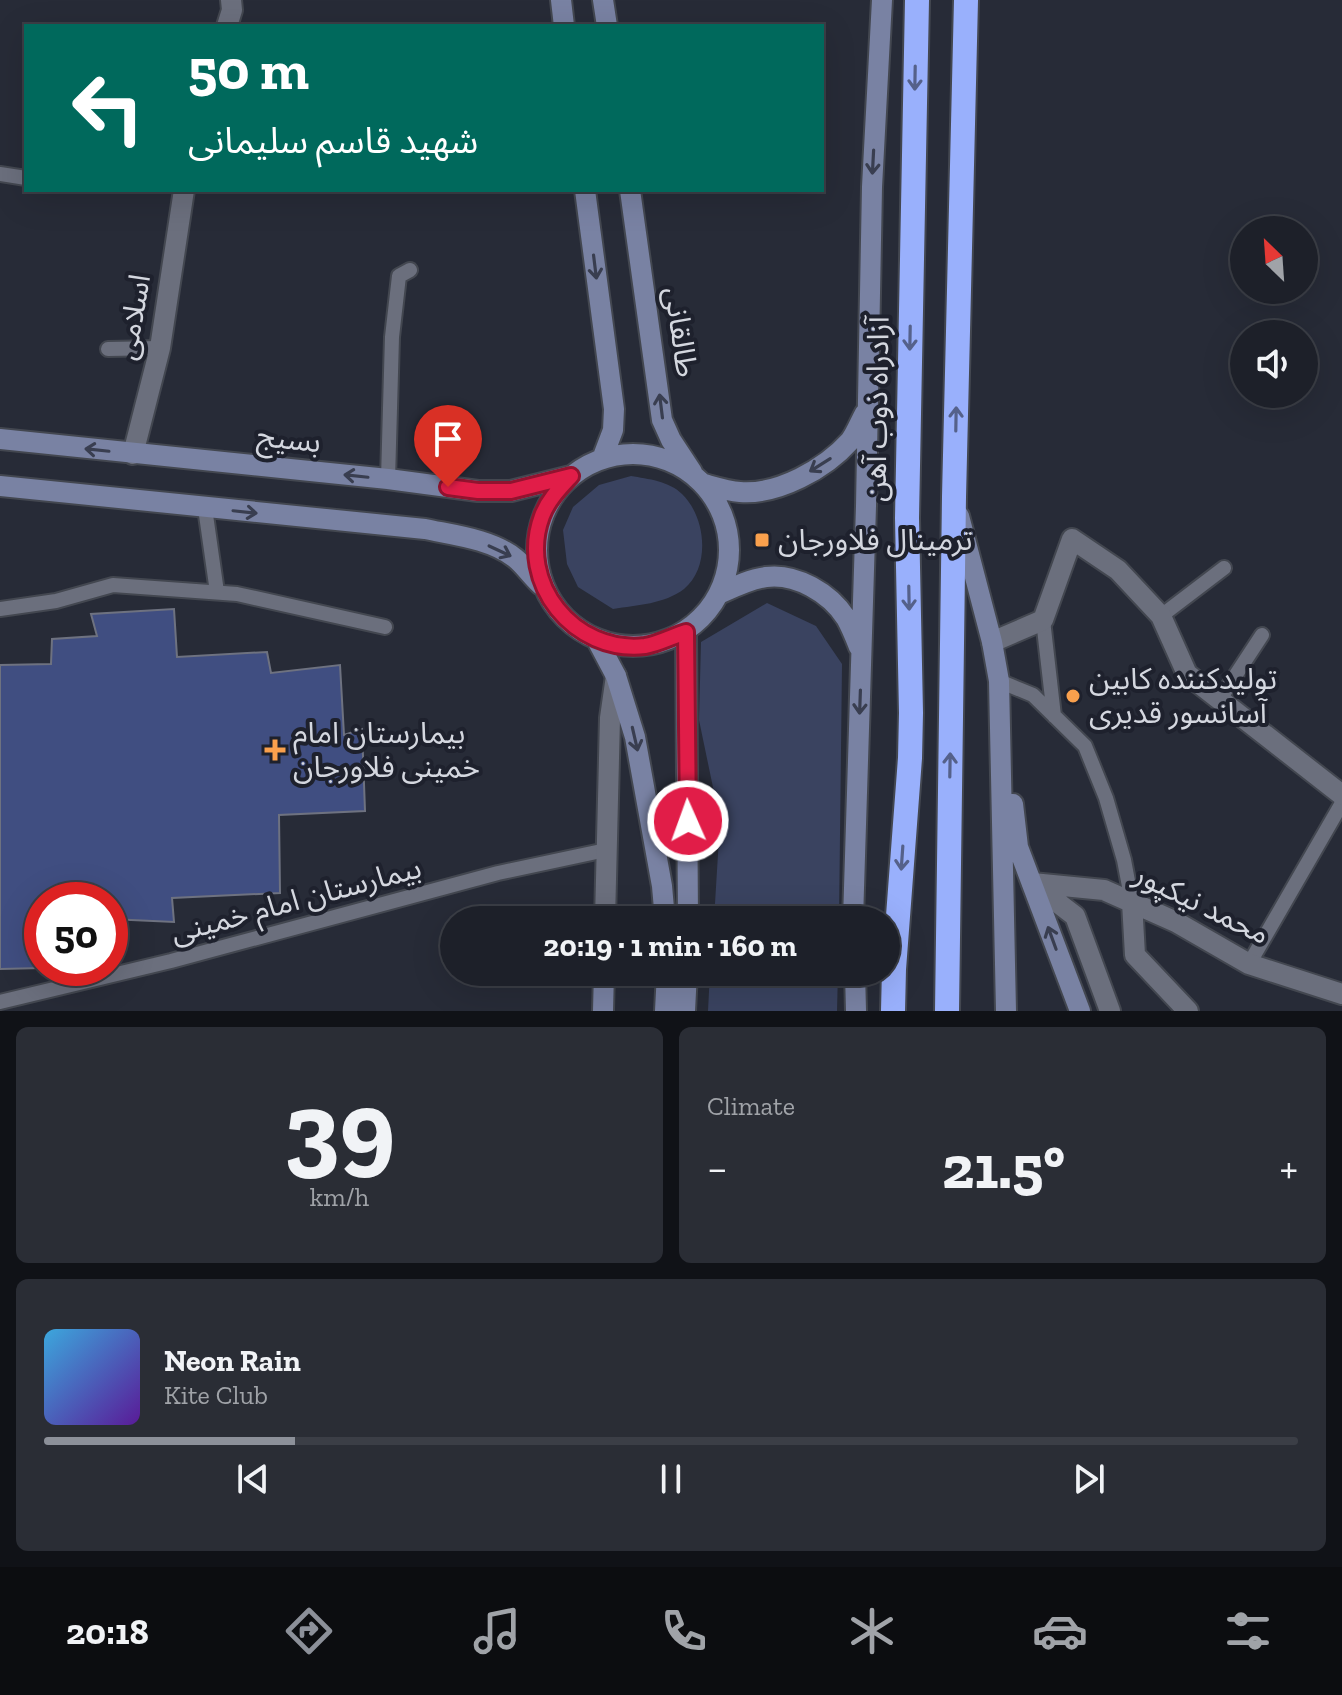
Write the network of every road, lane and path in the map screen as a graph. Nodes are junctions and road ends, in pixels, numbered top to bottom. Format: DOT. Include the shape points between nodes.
graph roads {
  1 [pos="231,0"];
  2 [pos="603,0"];
  3 [pos="882,0"];
  4 [pos="917,0"];
  5 [pos="966,0"];
  6 [pos="560,1"];
  7 [pos="228,24"];
  8 [pos="564,24"];
  9 [pos="607,24"];
  10 [pos="0,174"];
  11 [pos="24,178"];
  12 [pos="184,192"];
  13 [pos="585,192"];
  14 [pos="630,192"];
  15 [pos="410,270"];
  16 [pos="160,348"];
  17 [pos="108,349"];
  18 [pos="868,406"];
  19 [pos="0,439"];
  20 [pos="133,454"];
  21 [pos="602,459"];
  22 [pos="571,476"];
  23 [pos="388,479"];
  24 [pos="699,480"];
  25 [pos="0,486"];
  26 [pos="954,497"];
  27 [pos="205,508"];
  28 [pos="1224,568"];
  29 [pos="543,589"];
  30 [pos="217,592"];
  31 [pos="719,594"];
  32 [pos="0,609"];
  33 [pos="1161,616"];
  34 [pos="1043,620"];
  35 [pos="385,627"];
  36 [pos="686,632"];
  37 [pos="1262,635"];
  38 [pos="597,640"];
  39 [pos="992,642"];
  40 [pos="862,653"];
  41 [pos="616,676"];
  42 [pos="999,681"];
  43 [pos="1220,699"];
  44 [pos="1054,716"];
  45 [pos="1342,795"];
  46 [pos="1342,803"];
  47 [pos="606,850"];
  48 [pos="1032,883"];
  49 [pos="1132,902"];
  50 [pos="605,906"];
  51 [pos="664,906"];
  52 [pos="688,906"];
  53 [pos="853,906"];
  54 [pos="1249,964"];
  55 [pos="604,986"];
  56 [pos="666,986"];
  57 [pos="686,986"];
  58 [pos="855,986"];
  59 [pos="1342,994"];
  60 [pos="0,1002"];
  61 [pos="603,1011"];
  62 [pos="665,1011"];
  63 [pos="685,1011"];
  64 [pos="856,1011"];
  65 [pos="893,1011"];
  66 [pos="947,1011"];
  67 [pos="1006,1011"];
  68 [pos="1080,1011"];
  69 [pos="1110,1011"];
  70 [pos="1188,1011"];
  1 -- 7 [label="street"];
  2 -- 9 [label="main road"];
  3 -- 18 [label="main road, one-way"];
  4 -- 65 [label="highway, آزادراه ذوب آهن, one-way" via="907,518 910,758"];
  26 -- 5 [label="highway, one-way"];
  6 -- 8 [label="main road"];
  10 -- 11 [label="lane"];
  12 -- 16 [label="street, اسلامی"];
  13 -- 21 [label="main road, one-way" via="614,409"];
  24 -- 14 [label="main road, طالقانی, one-way" via="662,420"];
  15 -- 23 [label="lane" via="399,276 392,337"];
  16 -- 17 [label="lane"];
  16 -- 20 [label="street, اسلامی"];
  18 -- 24 [label="main road, one-way" via="852,439 832,458 774,489 741,492"];
  18 -- 40 [label="main road"];
  20 -- 19 [label="main road, بسیج, one-way"];
  23 -- 20 [label="main road, بسیج, one-way"];
  21 -- 22 [label="main road"];
  21 -- 24 [label="main road" via="650,455"];
  22 -- 23 [label="main road, بسیج" via="511,491"];
  22 -- 29 [label="main road" via="554,494 536,540"];
  24 -- 31 [label="main road" via="720,508 729,535 729,565"];
  25 -- 27 [label="main road"];
  26 -- 39 [label="main road"];
  66 -- 26 [label="highway, one-way"];
  27 -- 29 [label="main road, one-way" via="425,529 469,539 514,557"];
  27 -- 30 [label="lane"];
  28 -- 33 [label="lane"];
  29 -- 38 [label="main road" via="575,628"];
  30 -- 32 [label="lane" via="113,585"];
  30 -- 35 [label="lane"];
  31 -- 36 [label="main road"];
  31 -- 40 [label="main road" via="768,576 801,580 845,617"];
  33 -- 34 [label="street" via="1118,570 1072,539"];
  33 -- 43 [label="street" via="1187,674"];
  34 -- 39 [label="street"];
  34 -- 44 [label="lane"];
  36 -- 38 [label="main road" via="647,646"];
  36 -- 52 [label="main road"];
  37 -- 43 [label="lane"];
  38 -- 41 [label="main road"];
  39 -- 42 [label="main road"];
  40 -- 53 [label="main road, one-way"];
  41 -- 47 [label="street"];
  41 -- 51 [label="main road, one-way" via="635,737"];
  42 -- 44 [label="lane" via="1033,695"];
  42 -- 48 [label="main road" via="1018,847"];
  42 -- 67 [label="main road"];
  43 -- 45 [label="street"];
  44 -- 49 [label="lane" via="1085,746 1106,798"];
  46 -- 54 [label="lane"];
  47 -- 50 [label="street"];
  47 -- 60 [label="lane, بیمارستان امام خمینی"];
  48 -- 49 [label="street, محمد نیکپور" via="1104,890"];
  68 -- 48 [label="main road, one-way"];
  48 -- 69 [label="street" via="1075,916"];
  49 -- 54 [label="street, محمد نیکپور"];
  49 -- 70 [label="street" via="1135,955"];
  54 -- 59 [label="street, محمد نیکپور"];
  55 -- 61 [label="main road"];
  56 -- 62 [label="main road"];
  57 -- 63 [label="main road"];
  58 -- 64 [label="main road"];
}
